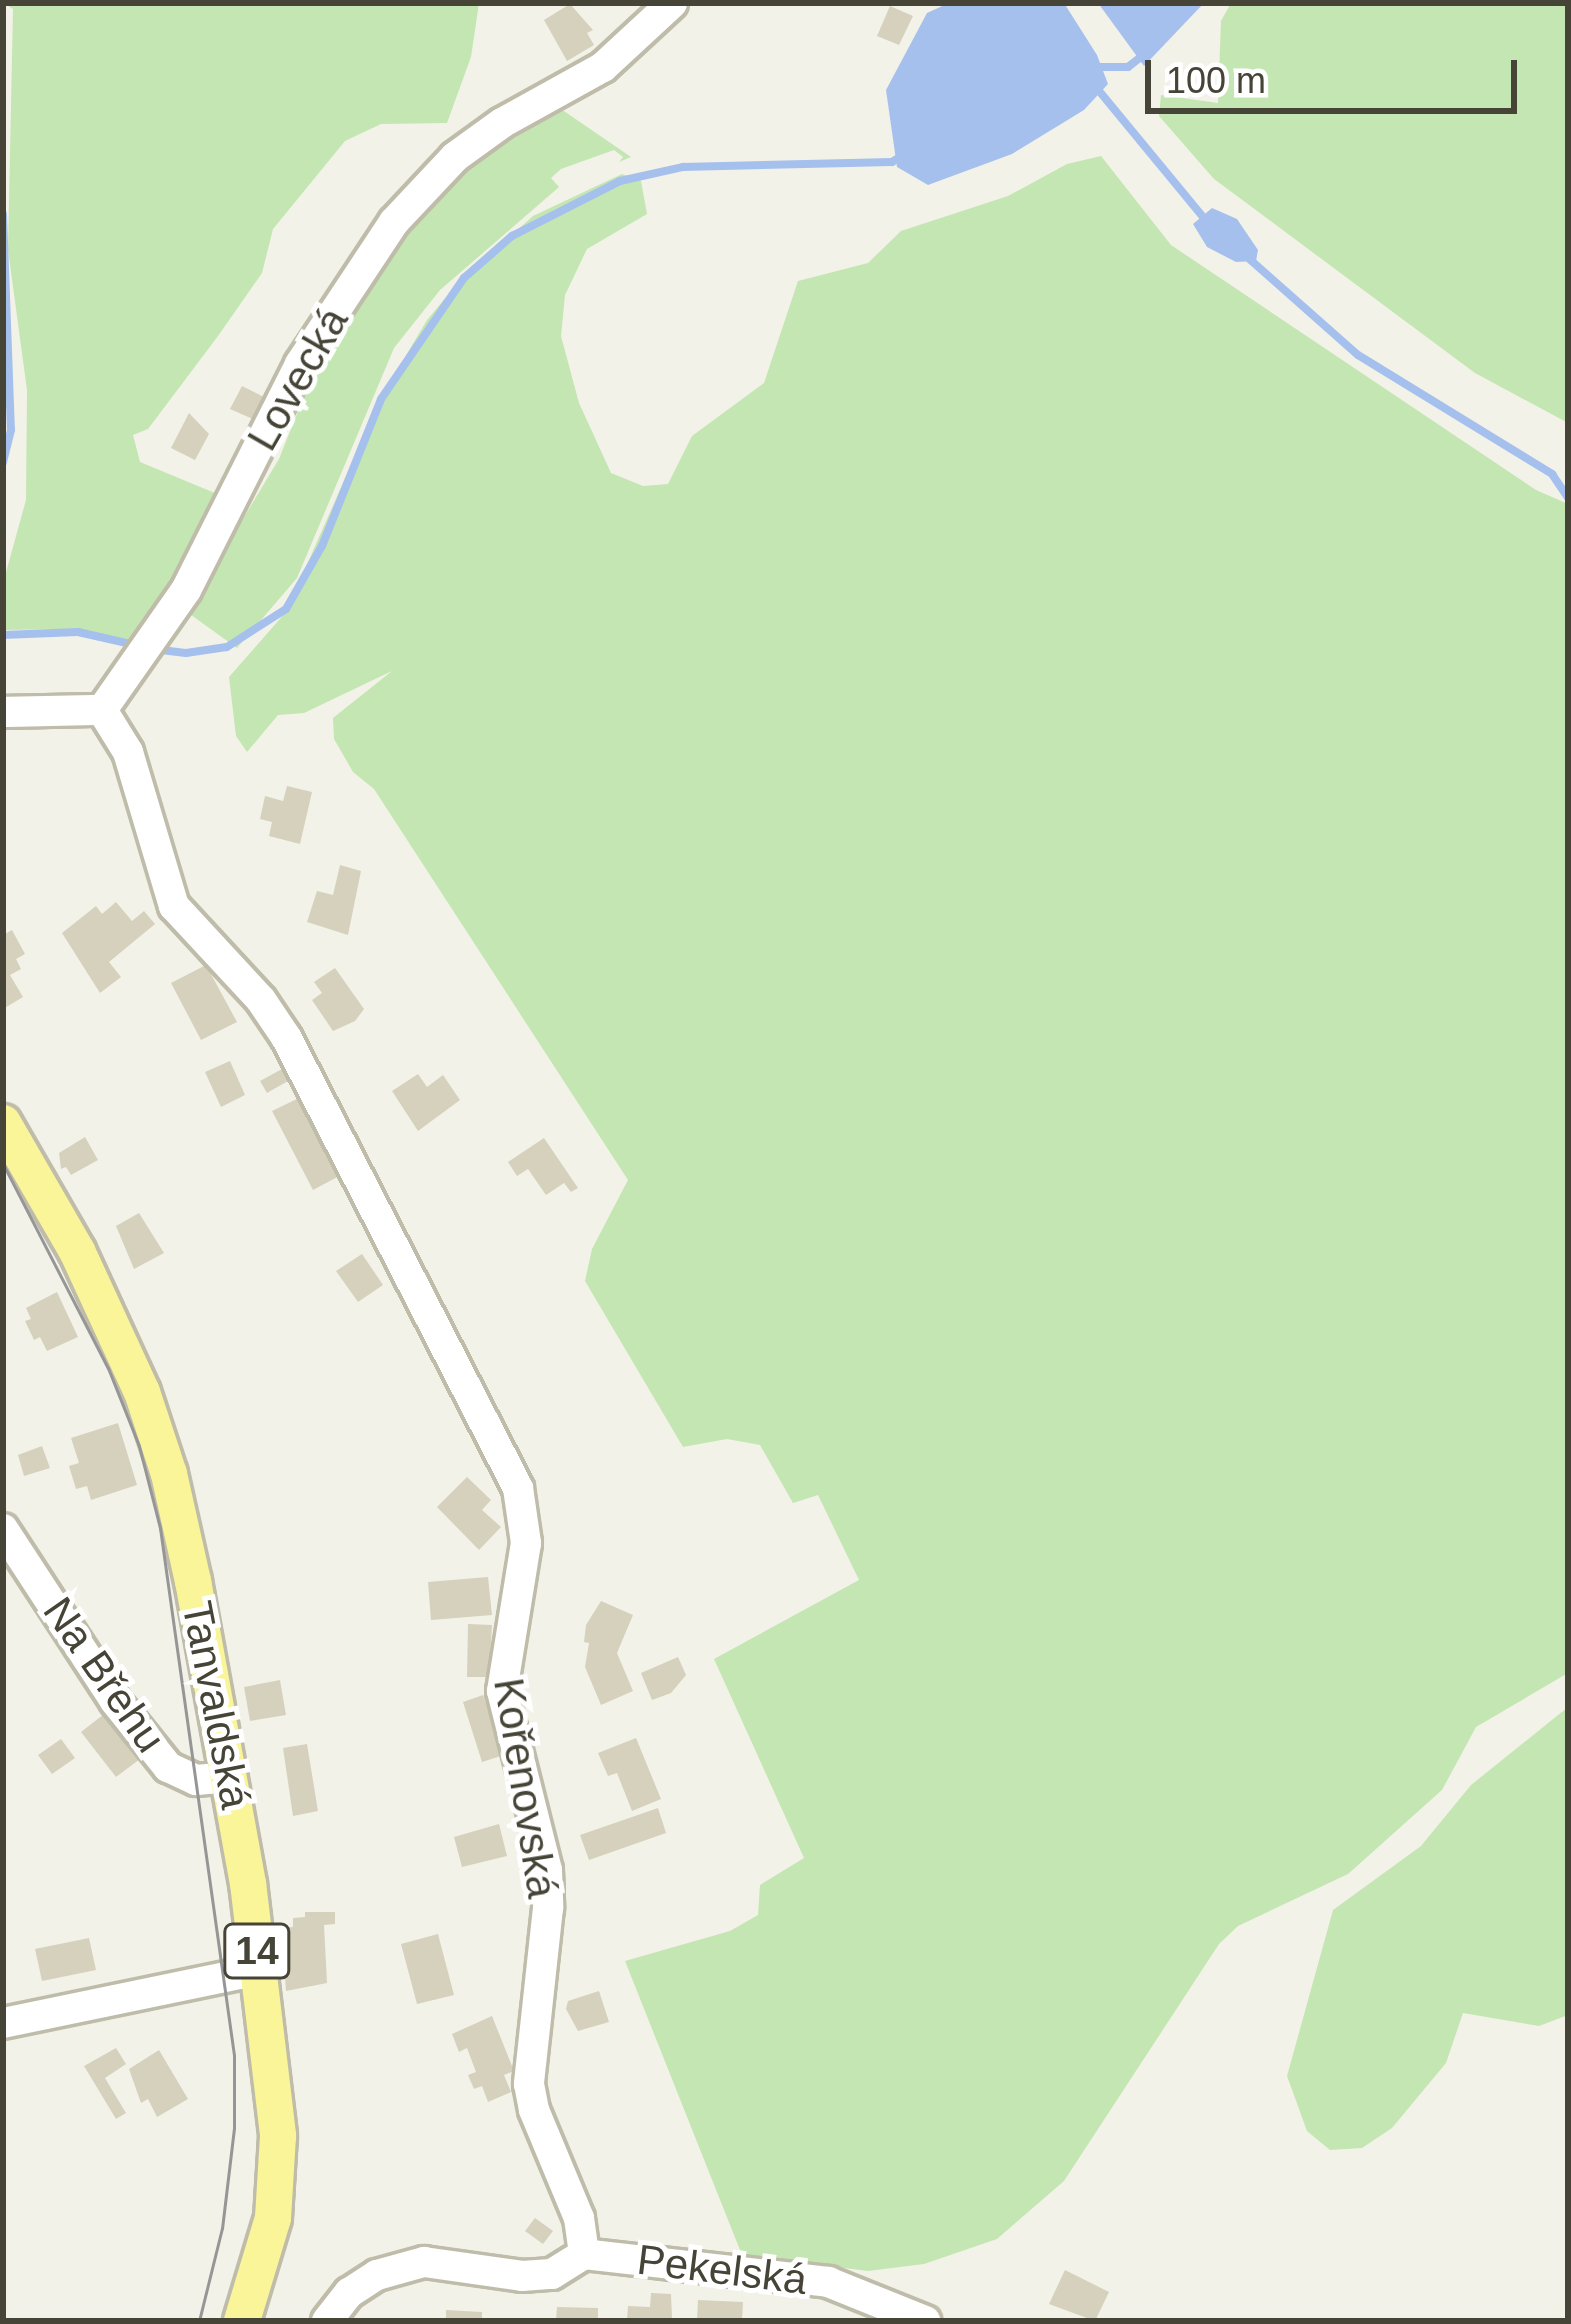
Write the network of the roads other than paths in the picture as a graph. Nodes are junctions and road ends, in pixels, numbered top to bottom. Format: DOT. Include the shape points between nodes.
graph roads {
  1 [pos="671,3"];
  2 [pos="102,710"];
  3 [pos="3,712"];
  4 [pos="3,1123"];
  5 [pos="3,1529"];
  6 [pos="231,1777"];
  7 [pos="260,1970"];
  8 [pos="14,2021"];
  9 [pos="584,2254"];
  10 [pos="242,2321"];
  11 [pos="327,2321"];
  12 [pos="925,2321"];
  1 -- 2 [label="street, Lovecká" via="603,68 455,157 394,222 300,364 186,590"];
  2 -- 3 [label="street"];
  2 -- 9 [label="street, Kořenovská" via="128,752 174,906 286,1037 518,1488 526,1543 502,1691 547,1870 548,1908 530,2084 533,2110 579,2218"];
  4 -- 6 [label="main road, Tanvaldská / 14" via="77,1251 157,1433"];
  5 -- 6 [label="street, Na Břehu" via="168,1767 196,1780"];
  6 -- 7 [label="main road, Tanvaldská / 14"];
  7 -- 8 [label="street"];
  7 -- 10 [label="main road, Tanvaldská / 14" via="278,2173"];
  9 -- 11 [label="street" via="552,2273 522,2276 424,2262 377,2275"];
  9 -- 12 [label="street, Pekelská" via="828,2282"];
}
